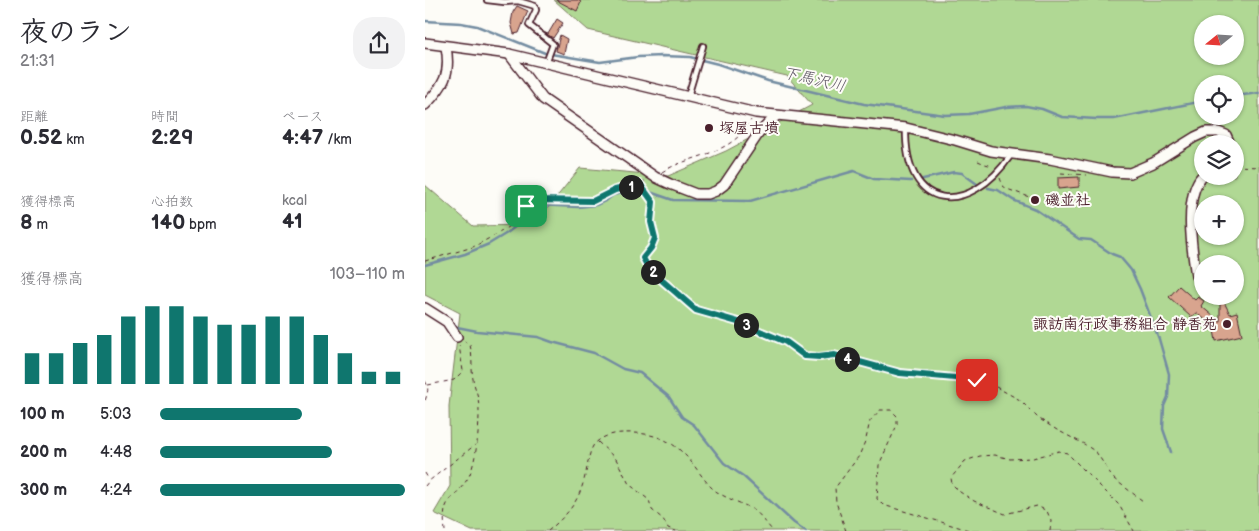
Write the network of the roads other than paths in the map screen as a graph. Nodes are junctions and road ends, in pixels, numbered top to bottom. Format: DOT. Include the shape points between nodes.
graph roads {
  1 [pos="487,0"];
  2 [pos="425,43"];
  3 [pos="703,46"];
  4 [pos="446,47"];
  5 [pos="509,54"];
  6 [pos="547,60"];
  7 [pos="688,96"];
  8 [pos="425,105"];
  9 [pos="776,116"];
  10 [pos="906,128"];
  11 [pos="1199,135"];
  12 [pos="1226,135"];
  13 [pos="1194,138"];
  14 [pos="1011,155"];
  15 [pos="1195,185"];
  16 [pos="1194,263"];
  17 [pos="425,308"];
  18 [pos="457,337"];
  1 -- 6 [label="lane" via="518,1 535,6 529,25 553,44"];
  2 -- 4 [label="street"];
  3 -- 7 [label="lane"];
  4 -- 5 [label="street"];
  4 -- 8 [label="street" via="448,60 442,87"];
  5 -- 6 [label="street"];
  5 -- 9 [label="street" via="543,99 655,177 697,194 708,194 724,184 759,134"];
  6 -- 7 [label="street"];
  7 -- 9 [label="street"];
  9 -- 10 [label="street"];
  10 -- 14 [label="street"];
  10 -- 14 [label="lane" via="912,172 919,184 939,196 954,197 977,190 997,173"];
  11 -- 12 [label="street" via="1218,132"];
  13 -- 14 [label="street" via="1153,163 1124,173"];
  15 -- 16 [label="street" via="1192,194"];
  17 -- 18 [label="street" via="447,322"];
}
